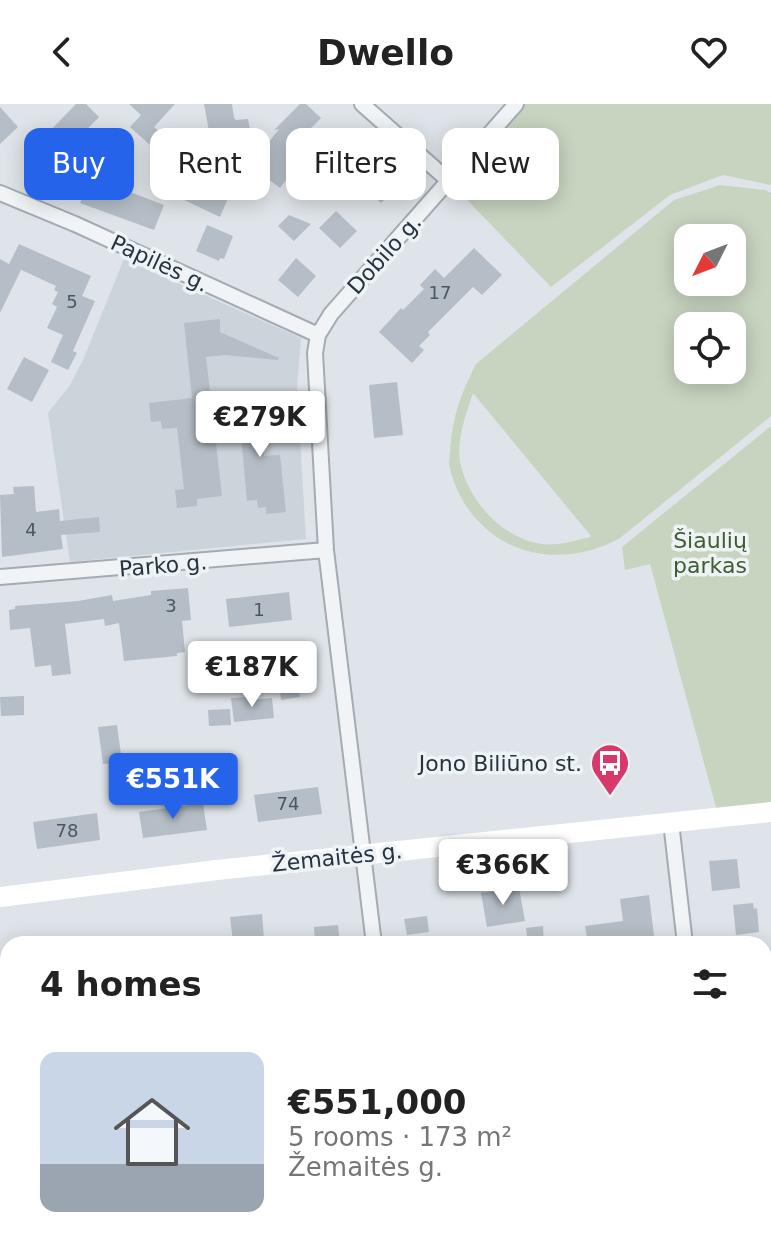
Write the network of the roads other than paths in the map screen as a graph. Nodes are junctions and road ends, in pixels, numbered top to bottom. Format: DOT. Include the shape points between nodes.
graph roads {
  1 [pos="362,104"];
  2 [pos="516,104"];
  3 [pos="495,128"];
  4 [pos="442,175"];
  5 [pos="442,189"];
  6 [pos="0,193"];
  7 [pos="318,335"];
  8 [pos="326,550"];
  9 [pos="0,577"];
  10 [pos="771,812"];
  11 [pos="671,822"];
  12 [pos="365,854"];
  13 [pos="0,897"];
  14 [pos="373,936"];
  15 [pos="684,936"];
  1 -- 4 [label="street"];
  2 -- 3 [label="street, Dobilo g."];
  5 -- 7 [label="street, Dobilo g."];
  6 -- 7 [label="street, Papilės g."];
  7 -- 8 [label="street"];
  8 -- 9 [label="street, Parko g."];
  8 -- 12 [label="street"];
  10 -- 11 [label="main road, Žemaitės g."];
  11 -- 12 [label="main road, Žemaitės g."];
  11 -- 15 [label="street"];
  12 -- 13 [label="main road, Žemaitės g."];
  12 -- 14 [label="street"];
}
